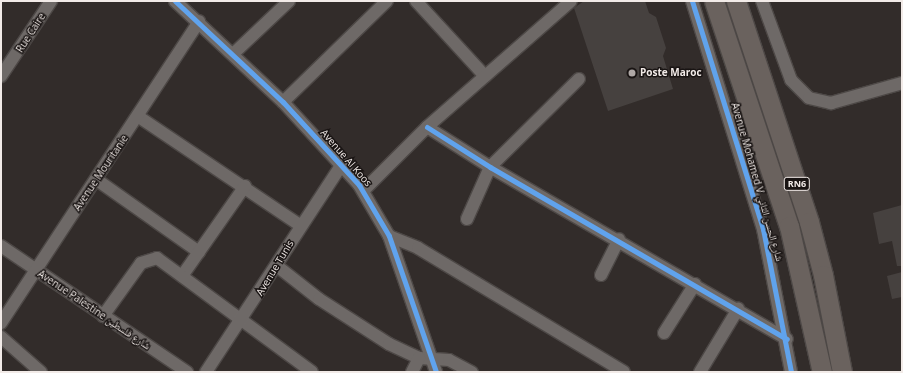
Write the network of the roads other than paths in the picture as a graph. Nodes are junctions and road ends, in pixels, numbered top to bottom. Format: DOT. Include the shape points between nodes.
graph roads {
  1 [pos="51,1"];
  2 [pos="176,1"];
  3 [pos="289,1"];
  4 [pos="387,1"];
  5 [pos="416,1"];
  6 [pos="571,1"];
  7 [pos="692,1"];
  8 [pos="714,1"];
  9 [pos="736,1"];
  10 [pos="762,1"];
  11 [pos="199,21"];
  12 [pos="233,54"];
  13 [pos="1,76"];
  14 [pos="484,76"];
  15 [pos="579,79"];
  16 [pos="902,83"];
  17 [pos="283,102"];
  18 [pos="138,117"];
  19 [pos="426,127"];
  20 [pos="342,164"];
  21 [pos="490,167"];
  22 [pos="97,180"];
  23 [pos="244,186"];
  24 [pos="363,191"];
  25 [pos="467,219"];
  26 [pos="300,225"];
  27 [pos="389,236"];
  28 [pos="619,239"];
  29 [pos="1,246"];
  30 [pos="199,252"];
  31 [pos="277,266"];
  32 [pos="36,271"];
  33 [pos="601,275"];
  34 [pos="182,276"];
  35 [pos="695,284"];
  36 [pos="738,309"];
  37 [pos="103,316"];
  38 [pos="242,321"];
  39 [pos="1,323"];
  40 [pos="664,333"];
  41 [pos="1,337"];
  42 [pos="787,339"];
  43 [pos="424,358"];
  44 [pos="304,370"];
  45 [pos="41,372"];
  46 [pos="187,372"];
  47 [pos="206,372"];
  48 [pos="412,372"];
  49 [pos="436,372"];
  50 [pos="472,372"];
  51 [pos="624,372"];
  52 [pos="700,372"];
  53 [pos="791,372"];
  54 [pos="822,372"];
  55 [pos="842,372"];
  1 -- 13 [label="street, Rue Caire"];
  2 -- 11 [label="street, Avenue Al Koos"];
  3 -- 12 [label="street"];
  4 -- 17 [label="street"];
  5 -- 14 [label="street"];
  6 -- 14 [label="street"];
  7 -- 42 [label="street, Avenue Mohamed V شارع الحسن الثاني" via="763,229"];
  8 -- 54 [label="main road, RN6" via="789,226"];
  9 -- 55 [label="main road, RN6" via="809,222 823,275"];
  10 -- 16 [label="street" via="791,80 809,98 832,103"];
  11 -- 12 [label="street, Avenue Al Koos"];
  11 -- 18 [label="street, Avenue Mouritanie"];
  12 -- 17 [label="street, Avenue Al Koos"];
  14 -- 19 [label="street"];
  15 -- 21 [label="street"];
  17 -- 20 [label="street, Avenue Al Koos"];
  18 -- 22 [label="street, Avenue Mouritanie"];
  18 -- 23 [label="street"];
  19 -- 21 [label="street"];
  19 -- 24 [label="street"];
  20 -- 24 [label="street, Avenue Al Koos"];
  20 -- 26 [label="street, Avenue Tunis"];
  21 -- 25 [label="street"];
  21 -- 28 [label="street"];
  22 -- 30 [label="street"];
  22 -- 32 [label="street, Avenue Mouritanie"];
  23 -- 26 [label="street"];
  23 -- 30 [label="street"];
  24 -- 27 [label="street, Avenue Al Koos"];
  26 -- 31 [label="street, Avenue Tunis"];
  27 -- 43 [label="street, Avenue Al Koos"];
  27 -- 51 [label="street" via="418,248"];
  28 -- 33 [label="street"];
  28 -- 35 [label="street"];
  29 -- 32 [label="street, Avenue Palestine شارع فلسطين"];
  30 -- 34 [label="street"];
  31 -- 38 [label="street, Avenue Tunis"];
  31 -- 43 [label="street" via="366,331"];
  32 -- 37 [label="street, Avenue Palestine شارع فلسطين"];
  32 -- 39 [label="street, Avenue Mouritanie"];
  34 -- 37 [label="street" via="157,258 145,260"];
  34 -- 38 [label="street"];
  35 -- 36 [label="street"];
  35 -- 40 [label="street"];
  36 -- 42 [label="street"];
  36 -- 52 [label="street"];
  37 -- 46 [label="street, Avenue Palestine شارع فلسطين"];
  38 -- 44 [label="street"];
  38 -- 47 [label="street, Avenue Tunis"];
  41 -- 45 [label="street"];
  42 -- 53 [label="street, Avenue Mohamed V شارع الحسن الثاني"];
  43 -- 48 [label="street"];
  43 -- 49 [label="street, Avenue Al Koos"];
  43 -- 50 [label="street" via="448,360"];
}
